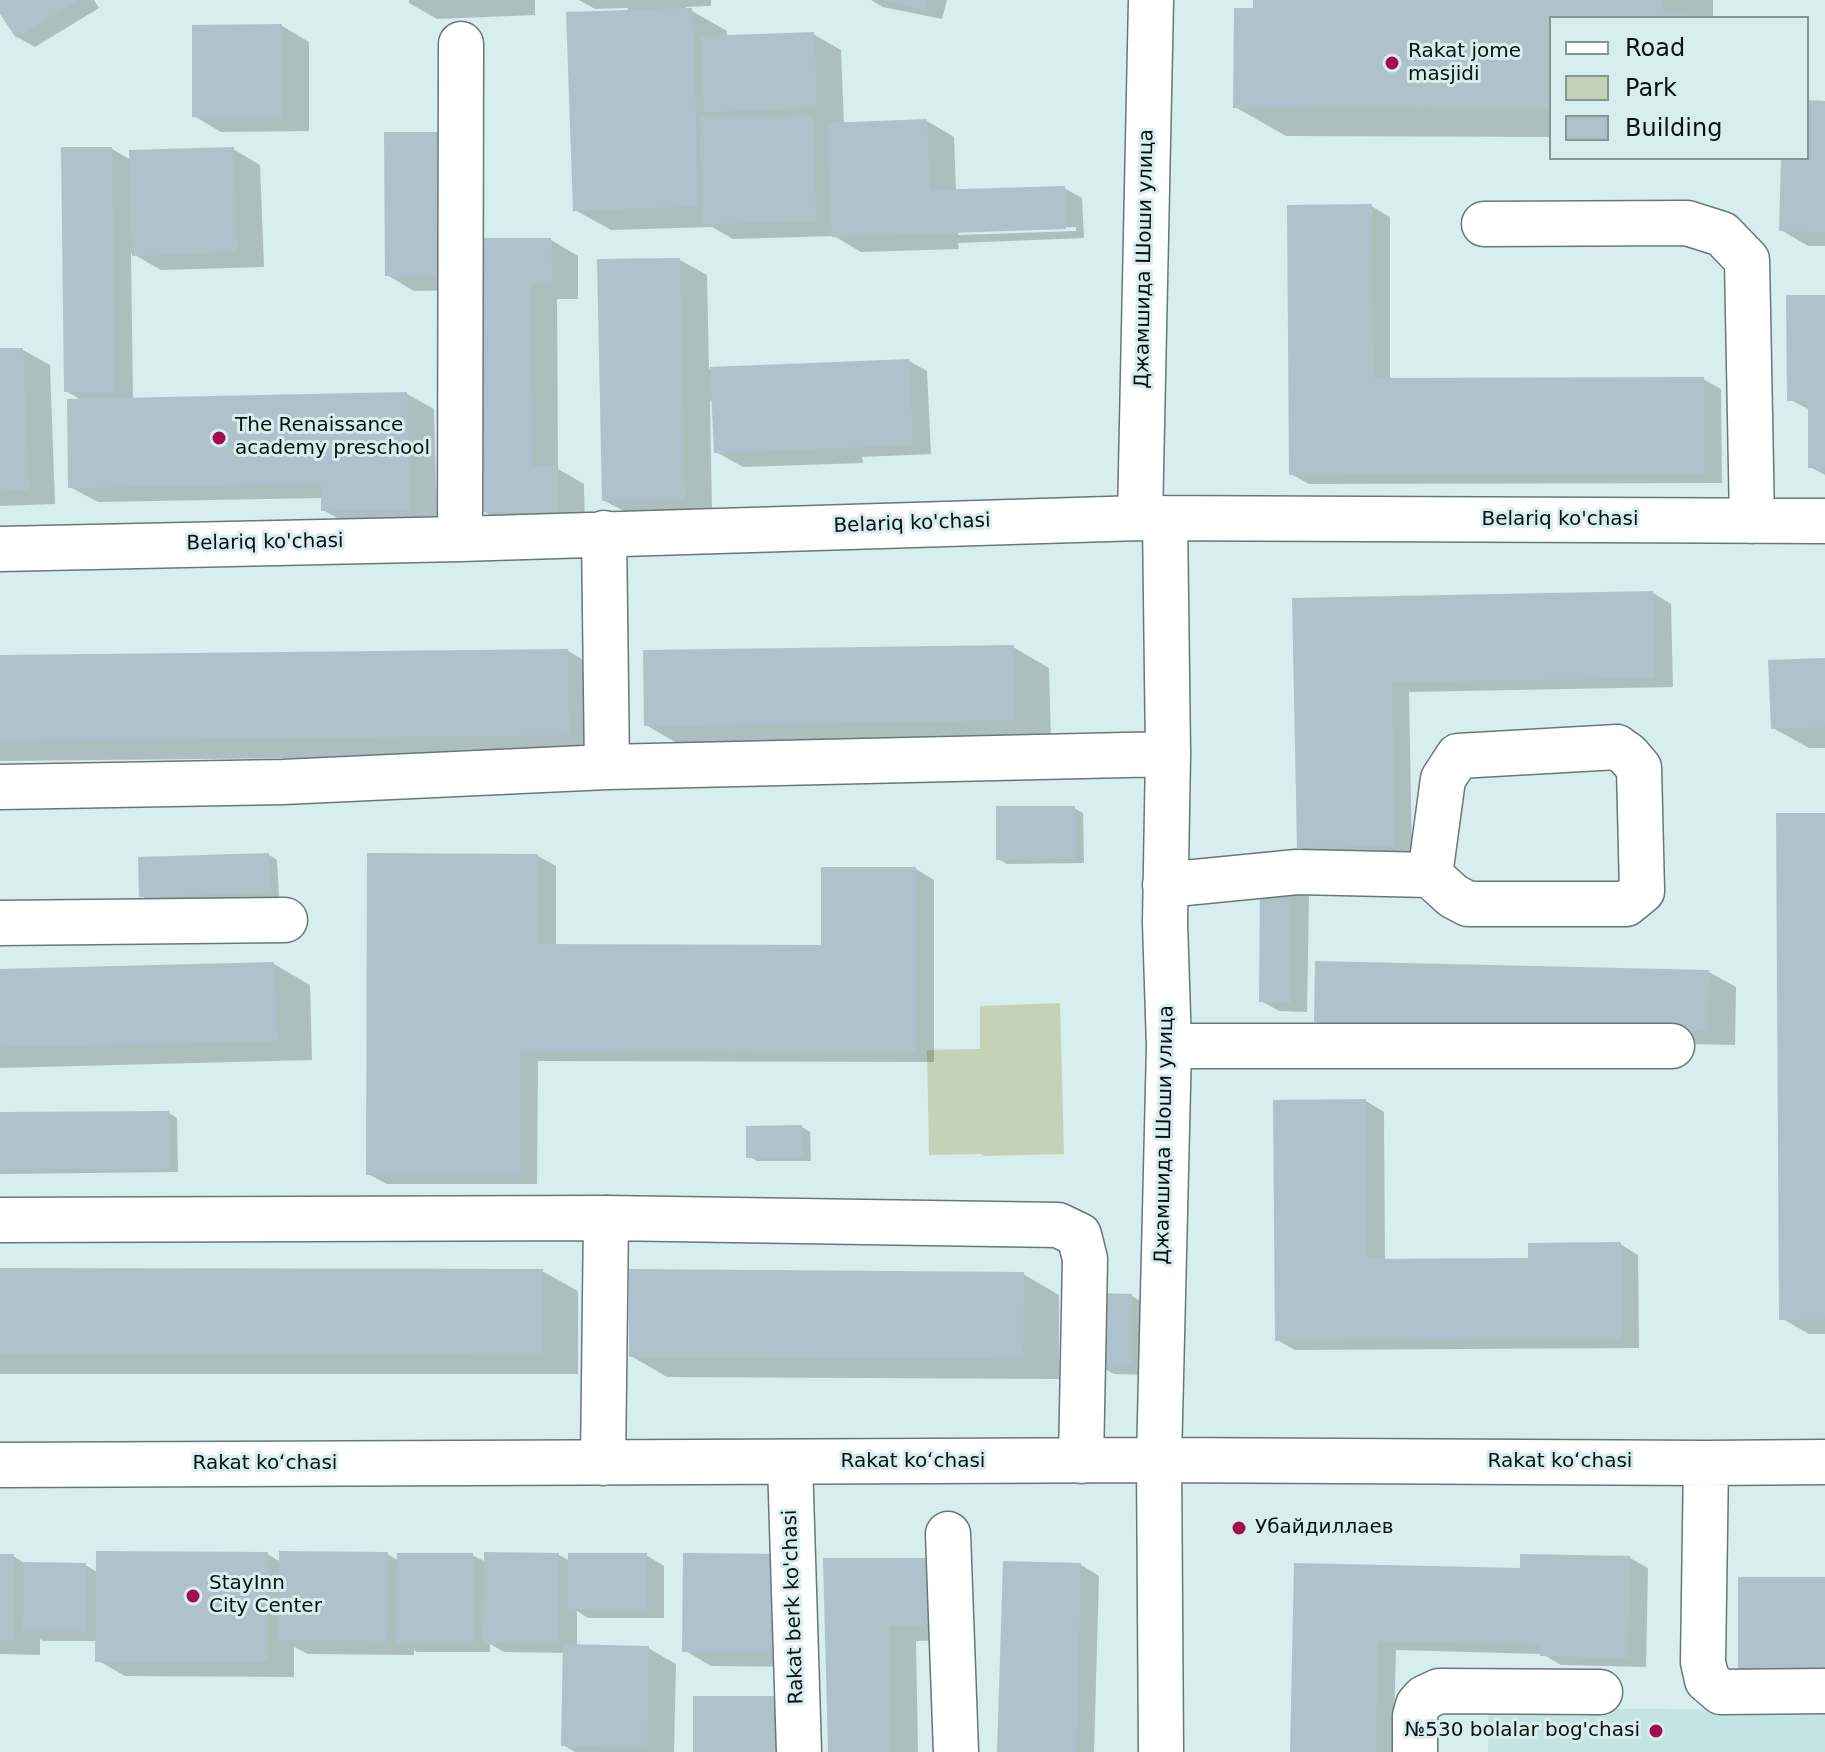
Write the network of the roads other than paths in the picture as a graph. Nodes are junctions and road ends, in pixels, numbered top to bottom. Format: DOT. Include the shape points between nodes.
graph roads {
  1 [pos="1151,0"];
  2 [pos="461,44"];
  3 [pos="1484,224"];
  4 [pos="1153,518"];
  5 [pos="1752,521"];
  6 [pos="1825,521"];
  7 [pos="604,533"];
  8 [pos="460,539"];
  9 [pos="0,549"];
  10 [pos="1168,754"];
  11 [pos="607,767"];
  12 [pos="0,787"];
  13 [pos="1430,875"];
  14 [pos="1165,885"];
  15 [pos="285,920"];
  16 [pos="0,923"];
  17 [pos="1169,1046"];
  18 [pos="1672,1046"];
  19 [pos="606,1218"];
  20 [pos="0,1220"];
  21 [pos="1159,1460"];
  22 [pos="1081,1461"];
  23 [pos="790,1462"];
  24 [pos="1825,1462"];
  25 [pos="603,1463"];
  26 [pos="1706,1463"];
  27 [pos="0,1465"];
  28 [pos="948,1534"];
  29 [pos="1825,1691"];
  30 [pos="1600,1692"];
  31 [pos="799,1752"];
  32 [pos="956,1752"];
  33 [pos="1161,1752"];
  34 [pos="1415,1752"];
  1 -- 4 [label="street, Джамшида Шоши улица"];
  2 -- 8 [label="street"];
  3 -- 5 [label="street" via="1687,223 1722,234 1747,260"];
  4 -- 5 [label="street, Belariq ko'chasi"];
  4 -- 7 [label="street, Belariq ko'chasi"];
  4 -- 10 [label="street, Джамшида Шоши улица"];
  5 -- 6 [label="street, Belariq ko'chasi"];
  7 -- 8 [label="street, Belariq ko'chasi"];
  7 -- 11 [label="street"];
  8 -- 9 [label="street, Belariq ko'chasi"];
  10 -- 11 [label="street"];
  10 -- 14 [label="street, Джамшида Шоши улица"];
  11 -- 12 [label="street" via="283,782"];
  13 -- 13 [label="street" via="1468,904 1626,904 1642,891 1639,768 1617,747 1458,756 1443,779"];
  13 -- 14 [label="street" via="1297,872"];
  14 -- 17 [label="street, Джамшида Шоши улица"];
  15 -- 16 [label="street"];
  17 -- 18 [label="street"];
  17 -- 21 [label="street, Джамшида Шоши улица"];
  19 -- 20 [label="street"];
  19 -- 22 [label="street" via="1058,1225 1079,1235 1085,1259"];
  19 -- 25 [label="street"];
  21 -- 22 [label="street, Rakat koʻchasi"];
  21 -- 26 [label="street, Rakat koʻchasi"];
  21 -- 33 [label="street, Джамшида Шоши улица"];
  22 -- 23 [label="street, Rakat koʻchasi"];
  23 -- 25 [label="street, Rakat koʻchasi"];
  23 -- 31 [label="street, Rakat berk ko'chasi"];
  24 -- 26 [label="street, Rakat koʻchasi"];
  25 -- 27 [label="street, Rakat koʻchasi"];
  26 -- 29 [label="street" via="1707,1680 1721,1692"];
  28 -- 32 [label="street"];
  30 -- 34 [label="street" via="1439,1691 1418,1705"];
}
